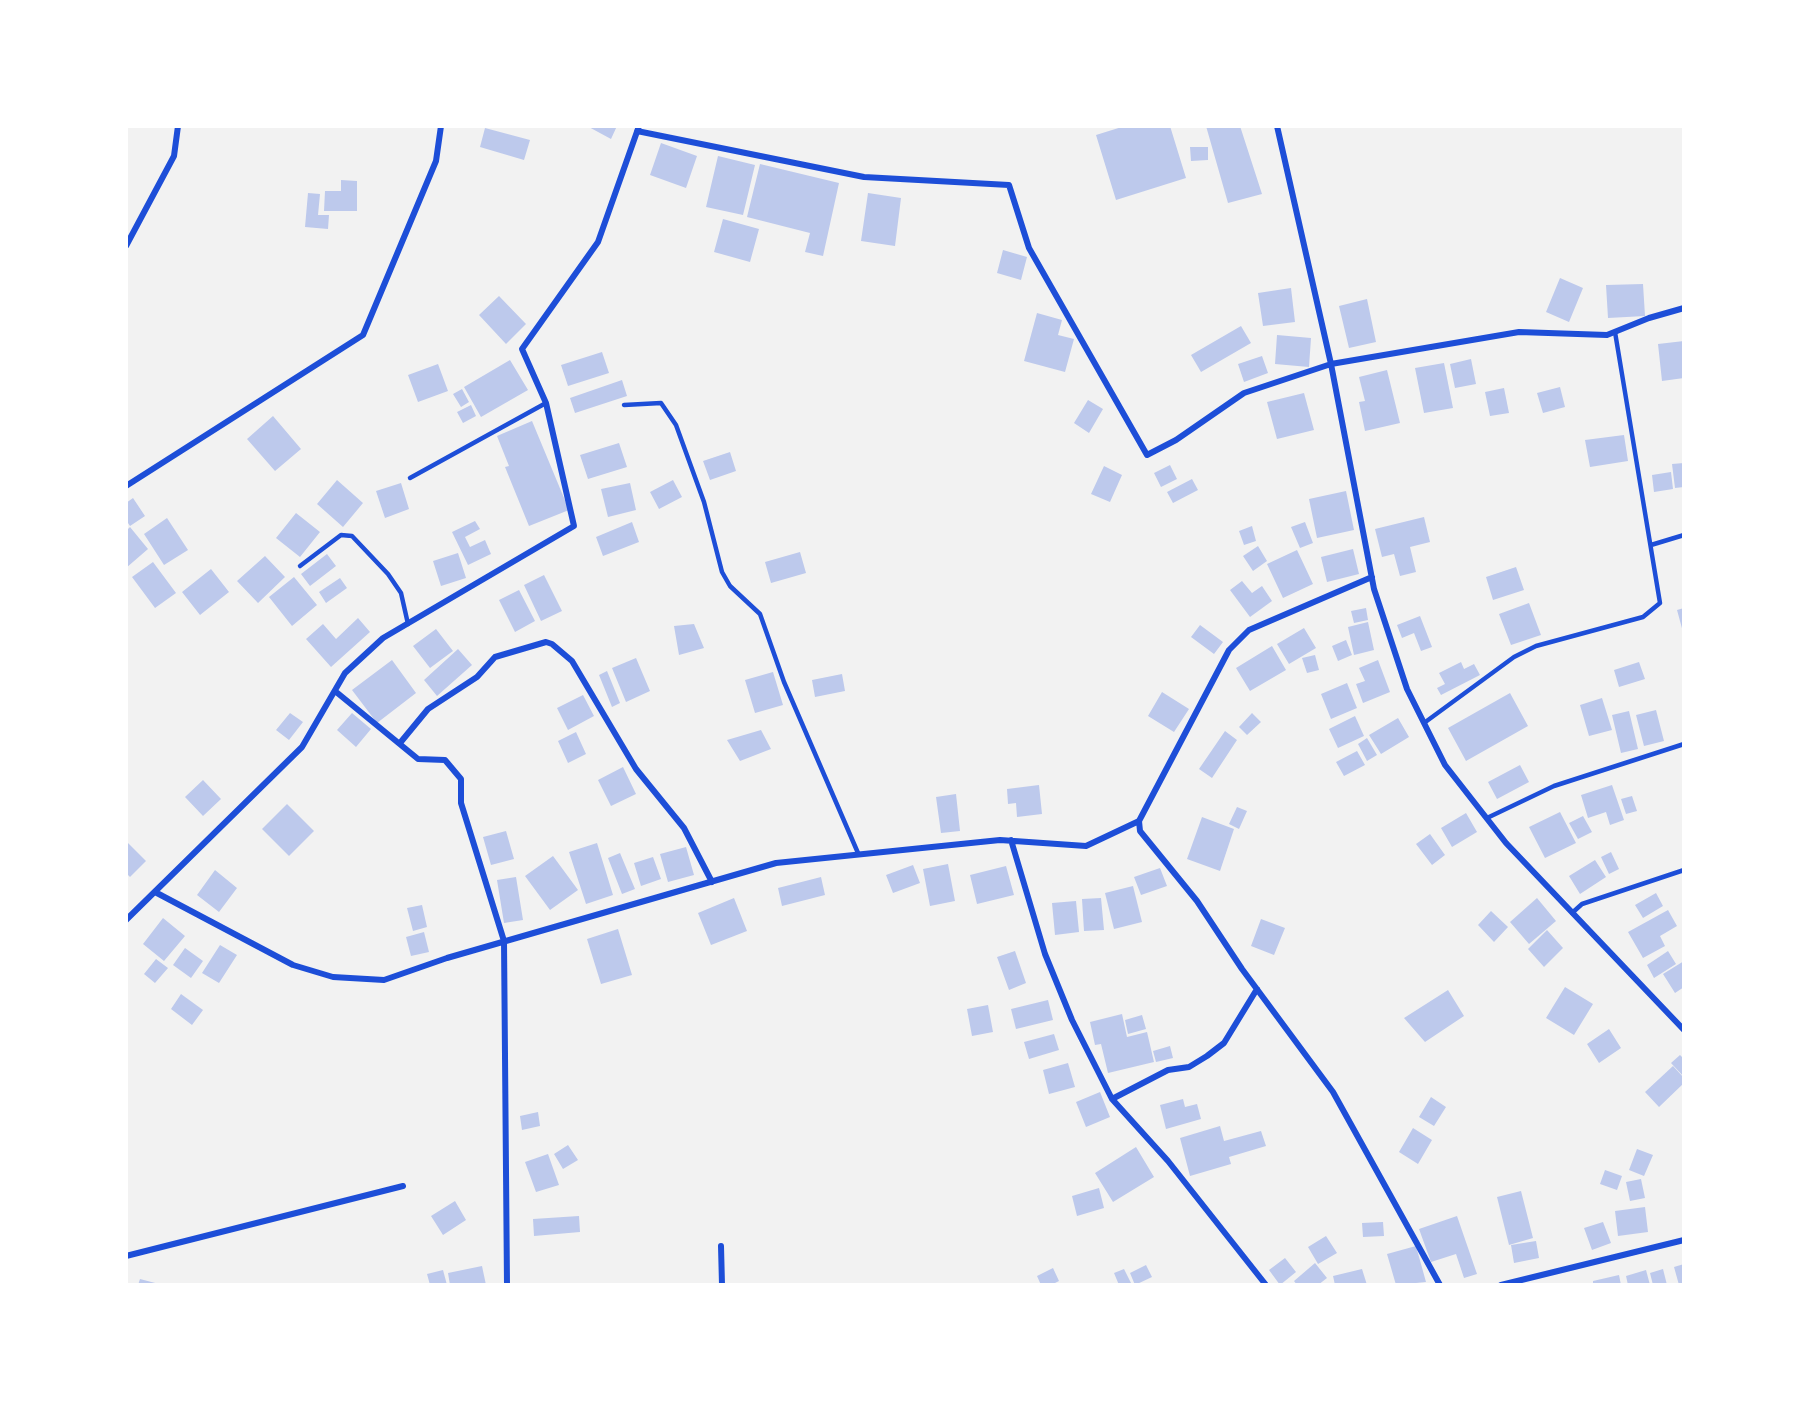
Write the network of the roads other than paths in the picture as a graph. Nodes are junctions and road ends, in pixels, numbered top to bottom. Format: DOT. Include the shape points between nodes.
graph roads {
  1 [pos="178,126"];
  2 [pos="441,126"];
  3 [pos="1277,126"];
  4 [pos="638,128"];
  5 [pos="126,246"];
  6 [pos="1684,308"];
  7 [pos="1615,332"];
  8 [pos="1331,364"];
  9 [pos="546,403"];
  10 [pos="624,405"];
  11 [pos="410,478"];
  12 [pos="126,486"];
  13 [pos="1684,535"];
  14 [pos="1651,545"];
  15 [pos="300,567"];
  16 [pos="1372,577"];
  17 [pos="408,624"];
  18 [pos="334,691"];
  19 [pos="1424,723"];
  20 [pos="400,743"];
  21 [pos="1684,744"];
  22 [pos="1487,818"];
  23 [pos="1138,821"];
  24 [pos="1011,840"];
  25 [pos="858,854"];
  26 [pos="1684,870"];
  27 [pos="712,882"];
  28 [pos="155,892"];
  29 [pos="1572,913"];
  30 [pos="126,920"];
  31 [pos="504,941"];
  32 [pos="1257,989"];
  33 [pos="1684,1030"];
  34 [pos="1112,1099"];
  35 [pos="403,1186"];
  36 [pos="1684,1240"];
  37 [pos="721,1246"];
  38 [pos="126,1256"];
  39 [pos="507,1285"];
  40 [pos="722,1285"];
  41 [pos="1266,1285"];
  42 [pos="1440,1285"];
  43 [pos="1501,1285"];
  1 -- 5 [label="street" via="174,156"];
  2 -- 12 [label="street" via="436,161 363,335"];
  3 -- 8 [label="street"];
  4 -- 8 [label="street" via="864,177 1010,185 1029,248 1147,455 1244,393"];
  4 -- 9 [label="street" via="598,242 522,349"];
  6 -- 7 [label="street"];
  7 -- 8 [label="street" via="1519,332"];
  7 -- 14 [label="lane"];
  8 -- 16 [label="street"];
  9 -- 11 [label="lane"];
  9 -- 17 [label="street" via="574,526"];
  10 -- 25 [label="lane" via="661,403 676,424 704,502 722,572 730,586 760,614 784,682"];
  13 -- 14 [label="lane"];
  14 -- 19 [label="lane" via="1660,603 1643,616 1536,646 1514,657"];
  15 -- 17 [label="lane" via="341,535 352,536 388,574 400,593"];
  16 -- 19 [label="street" via="1407,689"];
  16 -- 23 [label="street" via="1249,630 1229,650"];
  17 -- 18 [label="street" via="383,638 345,673"];
  18 -- 20 [label="street"];
  18 -- 28 [label="street" via="302,747"];
  19 -- 22 [label="street" via="1444,765"];
  20 -- 27 [label="street" via="428,709 477,677 495,657 546,642 552,644 572,661 636,769 684,828"];
  20 -- 31 [label="street" via="418,759 445,760 461,779 461,803"];
  21 -- 22 [label="lane" via="1554,786"];
  22 -- 29 [label="street"];
  23 -- 24 [label="street" via="1086,846"];
  23 -- 32 [label="street" via="1140,831 1197,901"];
  24 -- 25 [label="street"];
  24 -- 34 [label="street" via="1045,954 1072,1020"];
  25 -- 27 [label="street" via="776,863"];
  26 -- 29 [label="lane" via="1582,904"];
  27 -- 31 [label="street"];
  28 -- 30 [label="street"];
  28 -- 31 [label="street" via="293,964 333,977 384,980"];
  29 -- 33 [label="street"];
  31 -- 39 [label="street"];
  32 -- 34 [label="street" via="1224,1043 1207,1056 1189,1067 1168,1070"];
  32 -- 42 [label="street" via="1333,1092"];
  34 -- 41 [label="street" via="1168,1161"];
  35 -- 38 [label="street"];
  36 -- 43 [label="street"];
  37 -- 40 [label="street"];
}
